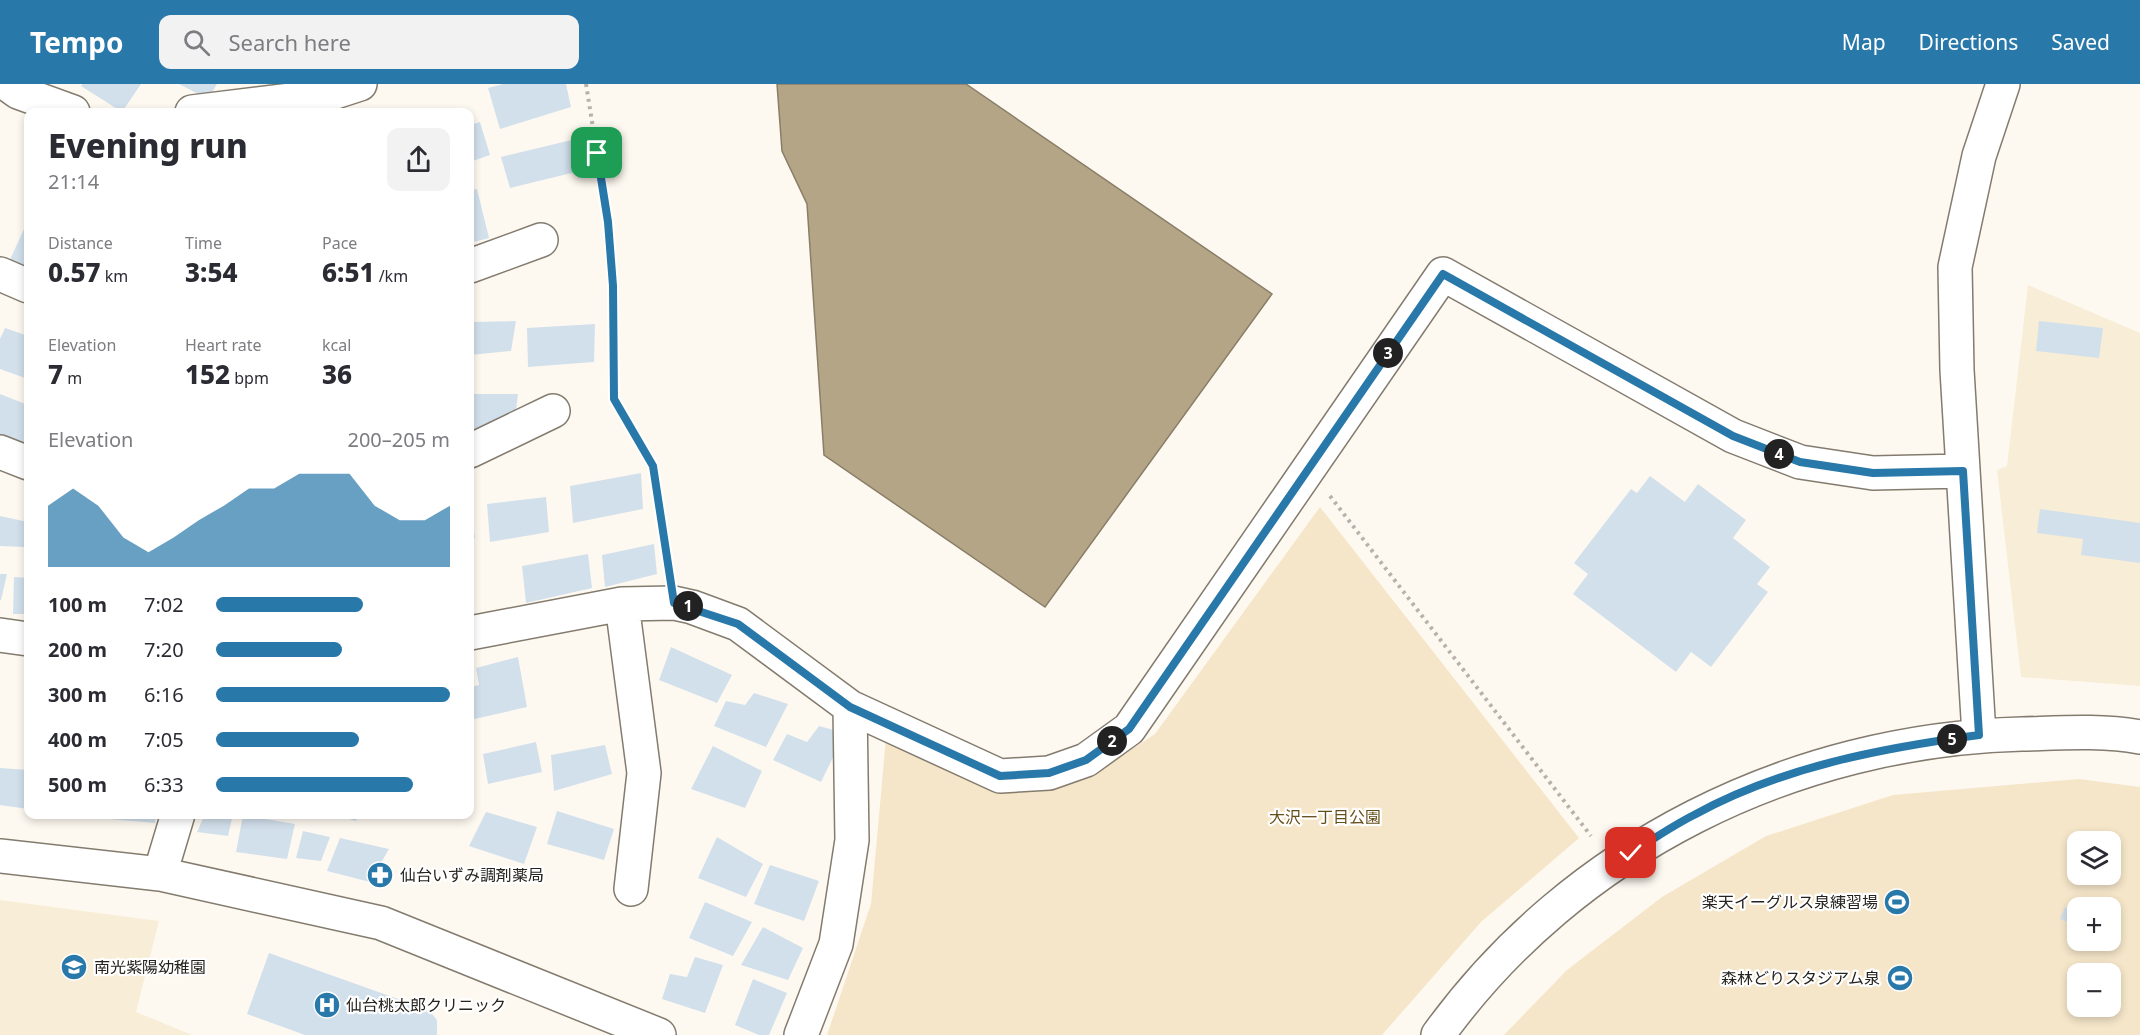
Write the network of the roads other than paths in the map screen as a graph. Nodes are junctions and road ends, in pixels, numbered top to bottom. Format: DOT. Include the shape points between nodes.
graph roads {
  1 [pos="7,84"];
  2 [pos="360,84"];
  3 [pos="2003,84"];
  4 [pos="248,100"];
  5 [pos="62,108"];
  6 [pos="211,108"];
  7 [pos="541,240"];
  8 [pos="474,265"];
  9 [pos="0,274"];
  10 [pos="24,284"];
  11 [pos="553,411"];
  12 [pos="474,449"];
  13 [pos="0,452"];
  14 [pos="24,461"];
  15 [pos="1963,471"];
  16 [pos="622,604"];
  17 [pos="474,632"];
  18 [pos="0,635"];
  19 [pos="24,638"];
  20 [pos="850,707"];
  21 [pos="1979,735"];
  22 [pos="2140,737"];
  23 [pos="176,819"];
  24 [pos="0,856"];
  25 [pos="160,874"];
  26 [pos="631,889"];
  27 [pos="659,1035"];
  28 [pos="801,1035"];
  29 [pos="1438,1035"];
  1 -- 5 [label="street"];
  2 -- 4 [label="street" via="323,96"];
  3 -- 15 [label="street" via="1979,156 1955,267"];
  4 -- 6 [label="street"];
  7 -- 8 [label="street"];
  9 -- 10 [label="street"];
  11 -- 12 [label="street"];
  13 -- 14 [label="street"];
  15 -- 20 [label="street" via="1873,473 1800,462 1733,436 1443,274 1129,729 1086,760 1049,773 1000,776"];
  15 -- 21 [label="street"];
  16 -- 17 [label="street"];
  16 -- 20 [label="street" via="674,603 738,624"];
  16 -- 26 [label="street" via="644,772"];
  18 -- 19 [label="street"];
  20 -- 28 [label="street" via="852,840 836,944"];
  21 -- 22 [label="street"];
  21 -- 29 [label="street" via="1907,745 1837,761 1768,783 1695,814 1568,898 1511,948"];
  23 -- 25 [label="street"];
  24 -- 25 [label="street"];
  25 -- 27 [label="street" via="381,923"];
}
